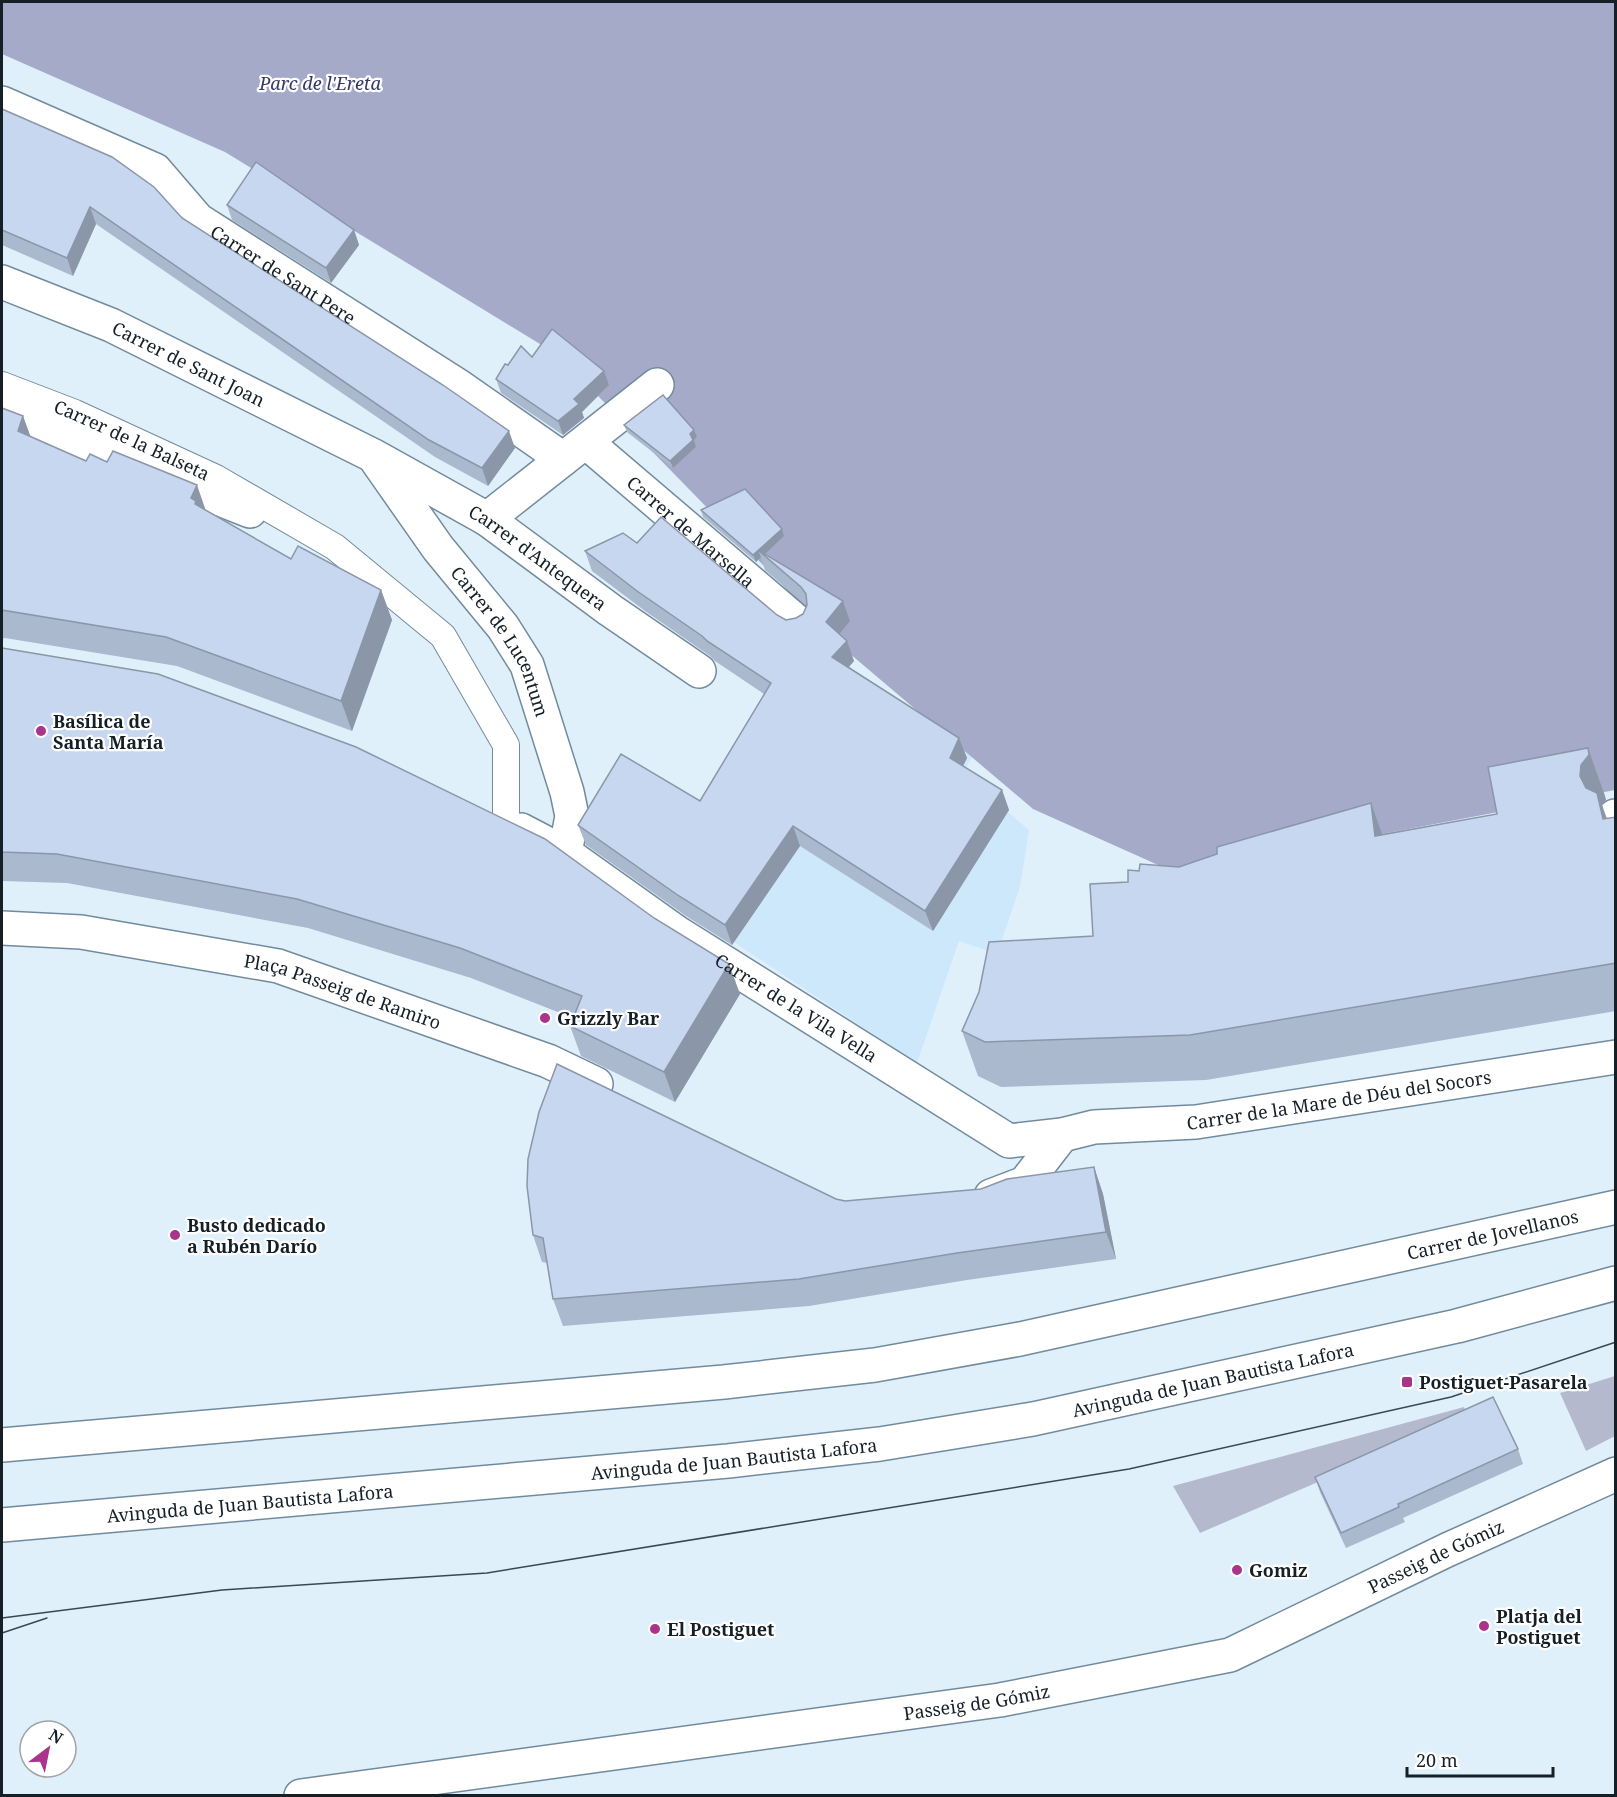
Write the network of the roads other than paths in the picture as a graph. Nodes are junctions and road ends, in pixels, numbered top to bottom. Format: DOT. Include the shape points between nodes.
graph roads {
  1 [pos="2,103"];
  2 [pos="2,282"];
  3 [pos="2,386"];
  4 [pos="657,386"];
  5 [pos="2,414"];
  6 [pos="574,451"];
  7 [pos="372,455"];
  8 [pos="255,507"];
  9 [pos="488,519"];
  10 [pos="796,621"];
  11 [pos="699,670"];
  12 [pos="475,808"];
  13 [pos="506,823"];
  14 [pos="565,853"];
  15 [pos="2,928"];
  16 [pos="1616,1057"];
  17 [pos="618,1094"];
  18 [pos="1062,1135"];
  19 [pos="966,1199"];
  20 [pos="1616,1207"];
  21 [pos="1616,1283"];
  22 [pos="2,1445"];
  23 [pos="1616,1474"];
  24 [pos="2,1526"];
  25 [pos="301,1796"];
  1 -- 6 [label="street, Carrer de Sant Pere" via="155,170 198,220 460,387"];
  2 -- 7 [label="street, Carrer de Sant Joan" via="111,325"];
  3 -- 8 [label="lane, Carrer de la Balseta" via="75,413 216,478"];
  4 -- 6 [label="street"];
  5 -- 8 [label="street, Carrer de la Balseta"];
  6 -- 9 [label="street"];
  6 -- 10 [label="street, Carrer de Marsella"];
  7 -- 9 [label="street, Carrer d'Antequera"];
  7 -- 14 [label="street, Carrer de Lucentum" via="438,548 503,627 527,665 569,800 572,816"];
  8 -- 13 [label="lane" via="335,547 443,636 506,745"];
  9 -- 11 [label="street, Carrer d'Antequera" via="610,610"];
  12 -- 13 [label="street, Carrer de la Vila Vella"];
  13 -- 14 [label="street, Carrer de la Vila Vella"];
  14 -- 18 [label="street, Carrer de la Vila Vella" via="676,932 1010,1141"];
  15 -- 17 [label="street, Plaça Passeig de Ramiro" via="81,932 278,966 548,1061"];
  16 -- 18 [label="street, Carrer de la Mare de Déu del Socors" via="1196,1122 1094,1127"];
  18 -- 19 [label="street" via="1025,1182 989,1197"];
  20 -- 22 [label="street, Carrer de Jovellanos" via="1020,1339 875,1365 724,1382"];
  21 -- 24 [label="street, Avinguda de Juan Bautista Lafora" via="1457,1326 1033,1419 880,1444"];
  23 -- 25 [label="street, Passeig de Gómiz" via="1230,1655 1000,1700"];
}
